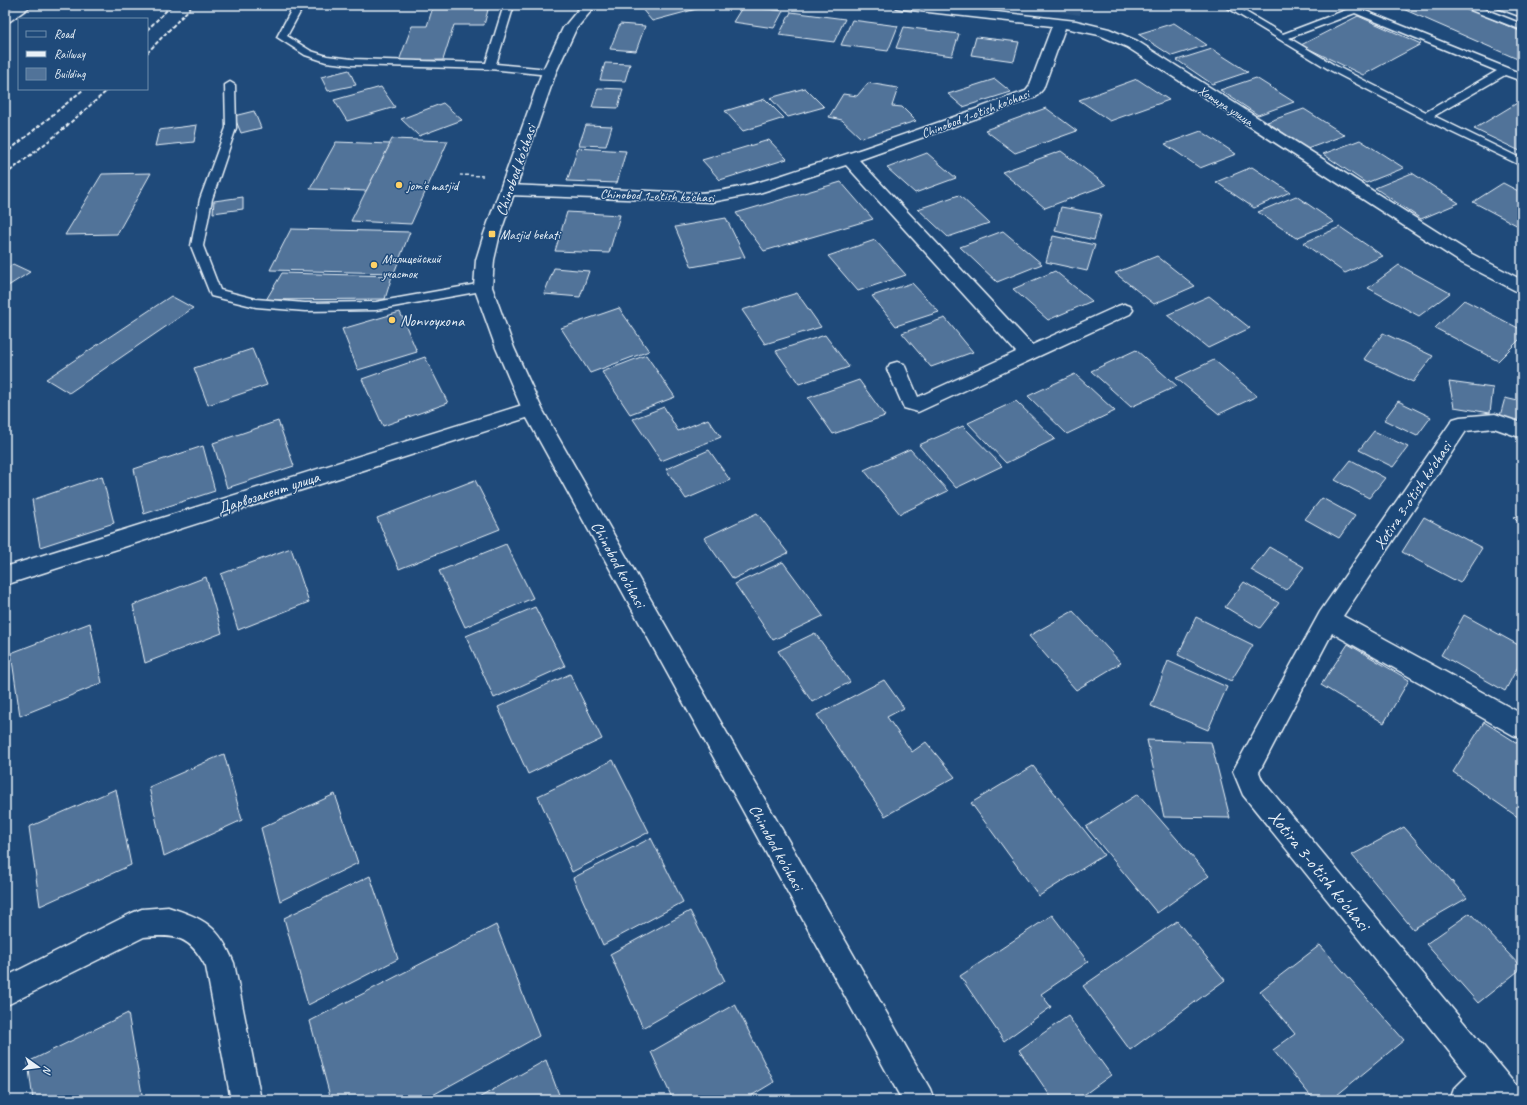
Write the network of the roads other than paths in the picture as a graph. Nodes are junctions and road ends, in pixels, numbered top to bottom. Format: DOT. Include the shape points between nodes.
graph roads {
  1 [pos="24,5"];
  2 [pos="299,5"];
  3 [pos="508,5"];
  4 [pos="589,5"];
  5 [pos="902,5"];
  6 [pos="1228,5"];
  7 [pos="1342,5"];
  8 [pos="1366,5"];
  9 [pos="1466,5"];
  10 [pos="1503,5"];
  11 [pos="966,9"];
  12 [pos="1355,10"];
  13 [pos="1522,13"];
  14 [pos="5,18"];
  15 [pos="1060,24"];
  16 [pos="1522,27"];
  17 [pos="1283,37"];
  18 [pos="490,66"];
  19 [pos="1504,71"];
  20 [pos="549,72"];
  21 [pos="1522,78"];
  22 [pos="230,85"];
  23 [pos="1426,116"];
  24 [pos="849,159"];
  25 [pos="1522,163"];
  26 [pos="508,190"];
  27 [pos="483,287"];
  28 [pos="1522,287"];
  29 [pos="1124,310"];
  30 [pos="1029,354"];
  31 [pos="897,370"];
  32 [pos="532,409"];
  33 [pos="1522,432"];
  34 [pos="5,576"];
  35 [pos="1328,619"];
  36 [pos="1522,727"];
  37 [pos="5,992"];
  38 [pos="1488,1076"];
  39 [pos="246,1100"];
  40 [pos="919,1100"];
  41 [pos="1466,1100"];
  42 [pos="1508,1100"];
  1 -- 14 [label="street"];
  2 -- 18 [label="lane" via="282,37 308,53 326,59"];
  3 -- 18 [label="lane"];
  4 -- 20 [label="street, Chinobod ko'chasi" via="570,28"];
  5 -- 11 [label="street, Хотира улица"];
  6 -- 17 [label="lane"];
  7 -- 12 [label="lane"];
  8 -- 12 [label="lane"];
  9 -- 16 [label="lane"];
  10 -- 13 [label="street"];
  11 -- 15 [label="street, Хотира улица"];
  12 -- 17 [label="lane"];
  12 -- 19 [label="lane"];
  15 -- 24 [label="street, Chinobod 1-o'tish ko'chasi" via="1036,89 1031,94"];
  15 -- 28 [label="street, Хотира улица" via="1098,30 1132,44 1466,258"];
  17 -- 23 [label="lane" via="1333,68"];
  18 -- 20 [label="lane"];
  19 -- 21 [label="lane"];
  19 -- 23 [label="lane"];
  20 -- 26 [label="street, Chinobod ko'chasi"];
  22 -- 27 [label="lane" via="231,128 206,199 197,246 215,293 256,303 305,307 376,306"];
  23 -- 25 [label="lane"];
  24 -- 26 [label="street, Chinobod 1-o'tish ko'chasi" via="751,190 715,198"];
  24 -- 30 [label="street"];
  26 -- 27 [label="street, Chinobod ko'chasi" via="485,260"];
  27 -- 32 [label="street, Chinobod ko'chasi" via="505,348"];
  29 -- 30 [label="street"];
  30 -- 31 [label="street" via="918,405 911,404"];
  32 -- 34 [label="street, Дарвозакент улица"];
  32 -- 40 [label="street, Chinobod ko'chasi"];
  33 -- 35 [label="street, Xotira 3-o'tish ko'chasi" via="1495,421 1460,424"];
  35 -- 36 [label="street"];
  35 -- 38 [label="street, Xotira 3-o'tish ko'chasi" via="1246,771 1252,787"];
  37 -- 39 [label="street" via="142,923 168,921 190,928 210,943 220,963"];
  38 -- 41 [label="street"];
  38 -- 42 [label="street, Xotira 3-o'tish ko'chasi"];
}
